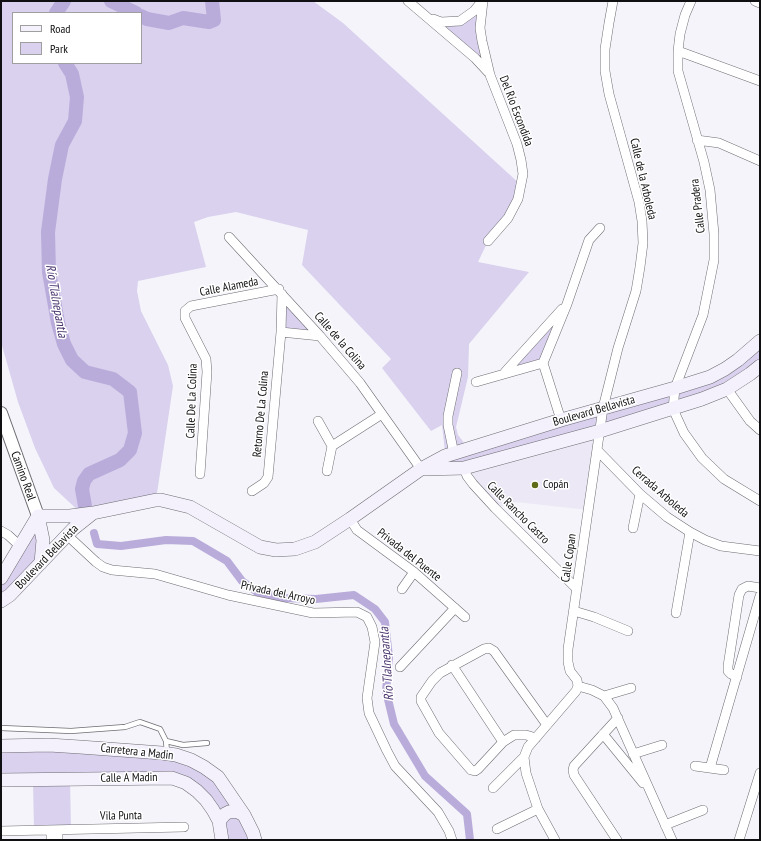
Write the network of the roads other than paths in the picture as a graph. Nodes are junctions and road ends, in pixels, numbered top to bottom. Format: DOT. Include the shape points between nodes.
graph roads {
  1 [pos="408,1"];
  2 [pos="483,1"];
  3 [pos="613,1"];
  4 [pos="691,1"];
  5 [pos="755,1"];
  6 [pos="760,3"];
  7 [pos="428,17"];
  8 [pos="678,51"];
  9 [pos="490,75"];
  10 [pos="760,81"];
  11 [pos="697,140"];
  12 [pos="760,161"];
  13 [pos="600,228"];
  14 [pos="229,237"];
  15 [pos="488,241"];
  16 [pos="280,292"];
  17 [pos="567,304"];
  18 [pos="185,311"];
  19 [pos="281,332"];
  20 [pos="320,336"];
  21 [pos="760,341"];
  22 [pos="543,362"];
  23 [pos="760,366"];
  24 [pos="505,372"];
  25 [pos="457,373"];
  26 [pos="476,382"];
  27 [pos="675,388"];
  28 [pos="727,389"];
  29 [pos="603,408"];
  30 [pos="673,409"];
  31 [pos="1,413"];
  32 [pos="382,414"];
  33 [pos="561,420"];
  34 [pos="318,421"];
  35 [pos="760,430"];
  36 [pos="600,431"];
  37 [pos="332,446"];
  38 [pos="597,450"];
  39 [pos="454,454"];
  40 [pos="464,468"];
  41 [pos="421,469"];
  42 [pos="327,471"];
  43 [pos="200,474"];
  44 [pos="252,491"];
  45 [pos="639,498"];
  46 [pos="760,501"];
  47 [pos="38,516"];
  48 [pos="350,519"];
  49 [pos="70,526"];
  50 [pos="633,528"];
  51 [pos="1,531"];
  52 [pos="690,532"];
  53 [pos="20,546"];
  54 [pos="760,551"];
  55 [pos="13,560"];
  56 [pos="37,567"];
  57 [pos="414,572"];
  58 [pos="1,578"];
  59 [pos="760,588"];
  60 [pos="402,589"];
  61 [pos="577,589"];
  62 [pos="760,596"];
  63 [pos="1,601"];
  64 [pos="455,608"];
  65 [pos="574,611"];
  66 [pos="676,613"];
  67 [pos="465,616"];
  68 [pos="628,631"];
  69 [pos="452,665"];
  70 [pos="400,667"];
  71 [pos="737,677"];
  72 [pos="578,686"];
  73 [pos="631,688"];
  74 [pos="604,696"];
  75 [pos="618,718"];
  76 [pos="547,725"];
  77 [pos="1,728"];
  78 [pos="603,734"];
  79 [pos="536,738"];
  80 [pos="166,741"];
  81 [pos="503,742"];
  82 [pos="207,743"];
  83 [pos="662,745"];
  84 [pos="1,746"];
  85 [pos="168,754"];
  86 [pos="633,754"];
  87 [pos="524,757"];
  88 [pos="695,766"];
  89 [pos="710,768"];
  90 [pos="724,770"];
  91 [pos="760,773"];
  92 [pos="1,780"];
  93 [pos="493,788"];
  94 [pos="650,792"];
  95 [pos="538,809"];
  96 [pos="702,810"];
  97 [pos="244,815"];
  98 [pos="219,821"];
  99 [pos="665,825"];
  100 [pos="184,827"];
  101 [pos="497,829"];
  102 [pos="55,830"];
  103 [pos="1,831"];
  104 [pos="51,840"];
  105 [pos="58,840"];
  106 [pos="222,840"];
  107 [pos="255,840"];
  108 [pos="452,840"];
  109 [pos="555,840"];
  110 [pos="617,840"];
  111 [pos="670,840"];
  112 [pos="739,840"];
  1 -- 7 [label="street"];
  2 -- 7 [label="street" via="460,21 441,22"];
  2 -- 9 [label="street" via="480,28"];
  3 -- 29 [label="street, Calle de la Arboleda" via="605,49 605,71 633,178 642,221 643,243 636,291"];
  4 -- 8 [label="street, Calle Pradera" via="680,34"];
  5 -- 6 [label="street"];
  7 -- 9 [label="street"];
  8 -- 10 [label="street"];
  8 -- 11 [label="street, Calle Pradera" via="678,71"];
  9 -- 15 [label="street, Del Río Escondida" via="517,144 522,174 518,199 508,218"];
  11 -- 12 [label="street" via="719,143"];
  11 -- 27 [label="street, Calle Pradera" via="710,190 714,260 703,315"];
  13 -- 17 [label="street" via="589,240"];
  14 -- 16 [label="street, Calle de la Colina"];
  16 -- 18 [label="street, Calle Alameda" via="191,306"];
  16 -- 19 [label="street, Retorno De La Colina"];
  16 -- 20 [label="street, Calle de la Colina"];
  17 -- 22 [label="street"];
  17 -- 24 [label="street"];
  18 -- 43 [label="street, Calle De La Colina" via="185,318 206,359"];
  19 -- 20 [label="street"];
  19 -- 44 [label="street, Retorno De La Colina" via="268,477"];
  20 -- 32 [label="street, Calle de la Colina" via="360,383"];
  21 -- 27 [label="main road, Boulevard Bellavista" via="725,369 710,377"];
  22 -- 24 [label="street"];
  22 -- 33 [label="street"];
  23 -- 28 [label="main road, Boulevard Bellavista"];
  24 -- 26 [label="street"];
  25 -- 39 [label="street" via="448,421"];
  27 -- 29 [label="main road, Boulevard Bellavista"];
  27 -- 30 [label="street, Calle Pradera"];
  28 -- 30 [label="main road, Boulevard Bellavista"];
  28 -- 35 [label="street" via="750,421"];
  29 -- 33 [label="main road, Boulevard Bellavista"];
  29 -- 36 [label="street, Calle de la Arboleda"];
  30 -- 36 [label="main road, Boulevard Bellavista"];
  30 -- 46 [label="street" via="684,434 702,458 724,479"];
  31 -- 47 [label="street, Camino Real"];
  32 -- 37 [label="street"];
  32 -- 41 [label="street, Calle de la Colina"];
  33 -- 39 [label="main road, Boulevard Bellavista"];
  34 -- 37 [label="street"];
  36 -- 38 [label="street, Calle Copan"];
  36 -- 40 [label="main road, Boulevard Bellavista"];
  37 -- 42 [label="street"];
  38 -- 45 [label="street, Cerrada Arboleda"];
  38 -- 61 [label="street, Calle Copan"];
  39 -- 41 [label="main road, Boulevard Bellavista"];
  40 -- 41 [label="main road, Boulevard Bellavista"];
  40 -- 61 [label="street, Calle Rancho Castro" via="473,484 495,508"];
  41 -- 48 [label="main road, Boulevard Bellavista"];
  45 -- 50 [label="street"];
  45 -- 52 [label="street, Cerrada Arboleda"];
  47 -- 49 [label="main road, Boulevard Bellavista"];
  47 -- 53 [label="main road, Boulevard Bellavista"];
  47 -- 56 [label="main road" via="44,540"];
  48 -- 49 [label="main road, Boulevard Bellavista" via="315,542 295,549 276,550 260,547 190,507 156,500 91,514"];
  48 -- 57 [label="street, Privada del Puente" via="358,530"];
  49 -- 56 [label="main road, Boulevard Bellavista"];
  49 -- 108 [label="street, Privada del Arroyo" via="96,562 112,570 154,574 228,595 313,613 357,612 367,617 375,642 367,698 369,713 395,766 438,812"];
  51 -- 53 [label="street"];
  52 -- 54 [label="street, Cerrada Arboleda" via="721,546"];
  52 -- 66 [label="street"];
  53 -- 55 [label="main road, Boulevard Bellavista"];
  55 -- 56 [label="main road" via="14,568 20,573 26,574"];
  55 -- 58 [label="main road, Boulevard Bellavista"];
  56 -- 63 [label="main road, Boulevard Bellavista"];
  57 -- 60 [label="street"];
  57 -- 64 [label="street, Privada del Puente"];
  59 -- 71 [label="street" via="748,586 742,589 740,595 728,666 728,671"];
  61 -- 65 [label="street, Calle Copan"];
  62 -- 71 [label="street"];
  64 -- 67 [label="street, Privada del Puente"];
  64 -- 70 [label="street"];
  65 -- 68 [label="street"];
  65 -- 72 [label="street, Calle Copan" via="568,662"];
  69 -- 76 [label="street" via="484,649 494,651"];
  69 -- 81 [label="street"];
  69 -- 81 [label="street" via="432,681 421,697 439,733 475,771"];
  71 -- 89 [label="street"];
  72 -- 74 [label="street"];
  72 -- 76 [label="street"];
  73 -- 74 [label="street"];
  74 -- 75 [label="street"];
  75 -- 78 [label="street"];
  75 -- 86 [label="street"];
  76 -- 79 [label="street"];
  77 -- 80 [label="lane" via="71,731 125,727 140,722 160,729"];
  78 -- 94 [label="street"];
  78 -- 110 [label="street" via="573,770"];
  79 -- 81 [label="street" via="514,735"];
  79 -- 87 [label="street"];
  80 -- 82 [label="lane" via="183,745"];
  80 -- 85 [label="lane"];
  83 -- 86 [label="street"];
  84 -- 85 [label="main road, Carretera a Madin" via="49,745"];
  85 -- 97 [label="main road, Carretera a Madin" via="190,760 218,777"];
  86 -- 94 [label="street"];
  87 -- 93 [label="street"];
  87 -- 95 [label="street" via="526,773"];
  88 -- 89 [label="street"];
  89 -- 90 [label="street"];
  91 -- 112 [label="street"];
  92 -- 98 [label="main road, Calle A Madin" via="172,778 198,791"];
  94 -- 99 [label="street"];
  95 -- 101 [label="street"];
  95 -- 109 [label="street"];
  96 -- 99 [label="street"];
  97 -- 98 [label="main road" via="236,811 229,812"];
  97 -- 107 [label="main road, Carretera a Madin"];
  98 -- 106 [label="main road, Calle A Madin"];
  99 -- 111 [label="street"];
  100 -- 102 [label="street, Vila Punta"];
  102 -- 103 [label="street, Vila Punta"];
  102 -- 104 [label="street"];
  102 -- 105 [label="street"];
}
